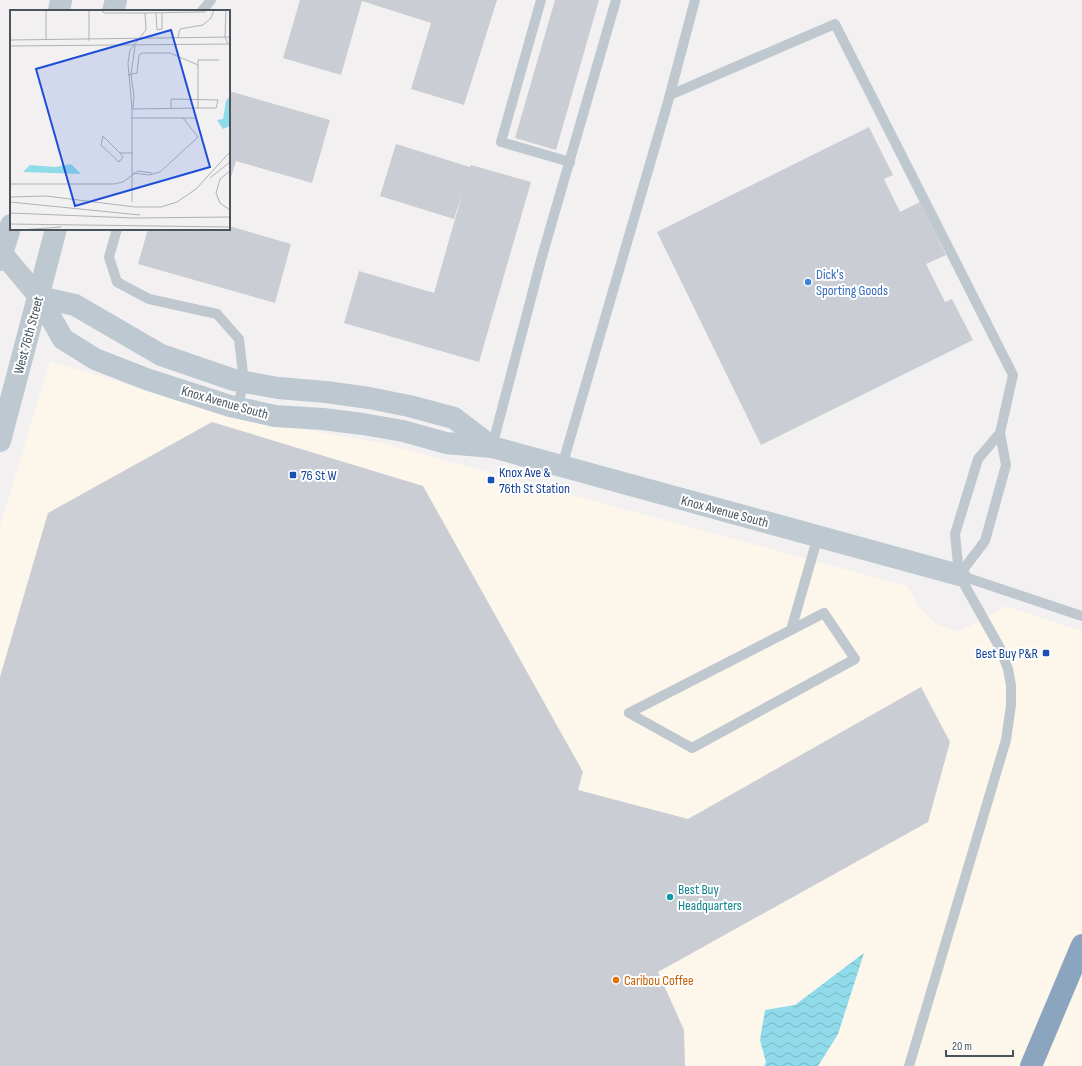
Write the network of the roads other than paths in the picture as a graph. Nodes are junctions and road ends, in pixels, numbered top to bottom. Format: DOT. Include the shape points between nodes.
graph roads {
  1 [pos="61,0"];
  2 [pos="116,0"];
  3 [pos="211,0"];
  4 [pos="541,0"];
  5 [pos="616,0"];
  6 [pos="696,0"];
  7 [pos="59,10"];
  8 [pos="113,10"];
  9 [pos="203,10"];
  10 [pos="669,98"];
  11 [pos="570,162"];
  12 [pos="10,227"];
  13 [pos="56,230"];
  14 [pos="117,230"];
  15 [pos="1,254"];
  16 [pos="39,297"];
  17 [pos="244,382"];
  18 [pos="237,408"];
  19 [pos="1000,433"];
  20 [pos="0,442"];
  21 [pos="492,447"];
  22 [pos="562,466"];
  23 [pos="818,536"];
  24 [pos="959,575"];
  25 [pos="1082,616"];
  26 [pos="791,630"];
  27 [pos="1082,945"];
  28 [pos="909,1066"];
  29 [pos="1031,1066"];
  1 -- 7 [label="street"];
  2 -- 8 [label="street"];
  3 -- 9 [label="lane"];
  4 -- 11 [label="lane" via="501,142"];
  5 -- 11 [label="lane"];
  6 -- 10 [label="lane"];
  10 -- 19 [label="lane" via="677,92 835,24 1013,375"];
  10 -- 22 [label="lane"];
  11 -- 21 [label="lane" via="541,260"];
  12 -- 15 [label="street"];
  13 -- 16 [label="street, West 76th Street"];
  14 -- 17 [label="lane" via="109,257 117,282 149,299 217,314 239,339"];
  15 -- 16 [label="street, Knox Avenue South"];
  16 -- 17 [label="street, Knox Avenue South" via="75,305 162,355"];
  16 -- 18 [label="street, Knox Avenue South" via="63,339 95,359 149,380"];
  16 -- 20 [label="street, West 76th Street"];
  17 -- 18 [label="lane"];
  17 -- 21 [label="street, Knox Avenue South" via="369,398 409,406 454,418"];
  18 -- 21 [label="street, Knox Avenue South" via="275,416 363,424 403,431 446,444"];
  19 -- 24 [label="lane" via="978,459 955,534"];
  19 -- 24 [label="lane" via="1006,465 985,540"];
  21 -- 22 [label="street, Knox Avenue South"];
  22 -- 23 [label="street, Knox Avenue South"];
  23 -- 24 [label="street, Knox Avenue South"];
  23 -- 26 [label="lane"];
  24 -- 25 [label="lane"];
  24 -- 28 [label="lane" via="1000,648 1009,674 1011,705 1006,740"];
  26 -- 26 [label="lane" via="664,695 629,713 692,748 855,658 824,613"];
  27 -- 29 [label="highway"];
}
